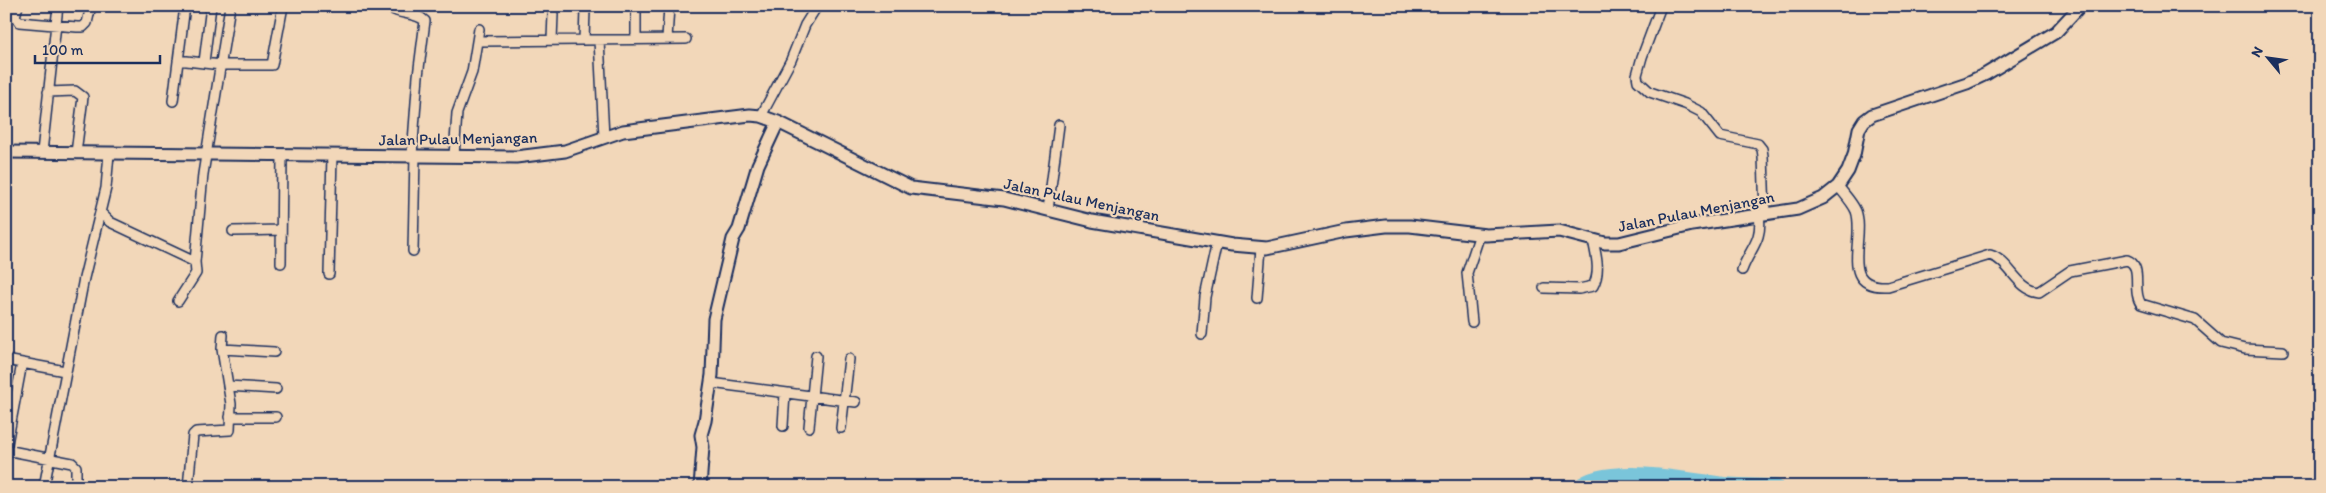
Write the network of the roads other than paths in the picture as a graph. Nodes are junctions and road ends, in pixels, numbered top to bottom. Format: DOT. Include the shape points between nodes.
graph roads {
  1 [pos="18,6"];
  2 [pos="58,6"];
  3 [pos="92,6"];
  4 [pos="185,6"];
  5 [pos="211,6"];
  6 [pos="230,6"];
  7 [pos="284,6"];
  8 [pos="388,6"];
  9 [pos="669,6"];
  10 [pos="817,6"];
  11 [pos="1661,6"];
  12 [pos="2080,6"];
  13 [pos="636,8"];
  14 [pos="585,10"];
  15 [pos="553,14"];
  16 [pos="54,25"];
  17 [pos="479,29"];
  18 [pos="636,39"];
  19 [pos="667,39"];
  20 [pos="686,39"];
  21 [pos="552,40"];
  22 [pos="584,40"];
  23 [pos="599,40"];
  24 [pos="478,41"];
  25 [pos="178,60"];
  26 [pos="204,62"];
  27 [pos="221,65"];
  28 [pos="48,92"];
  29 [pos="173,101"];
  30 [pos="761,116"];
  31 [pos="778,122"];
  32 [pos="1059,125"];
  33 [pos="604,137"];
  34 [pos="6,152"];
  35 [pos="42,152"];
  36 [pos="76,154"];
  37 [pos="109,154"];
  38 [pos="206,155"];
  39 [pos="282,155"];
  40 [pos="332,155"];
  41 [pos="413,156"];
  42 [pos="454,156"];
  43 [pos="1838,186"];
  44 [pos="1048,210"];
  45 [pos="101,213"];
  46 [pos="1762,214"];
  47 [pos="280,230"];
  48 [pos="232,231"];
  49 [pos="1480,234"];
  50 [pos="1593,240"];
  51 [pos="1217,242"];
  52 [pos="1262,248"];
  53 [pos="412,251"];
  54 [pos="195,262"];
  55 [pos="281,263"];
  56 [pos="1742,270"];
  57 [pos="329,274"];
  58 [pos="1544,288"];
  59 [pos="1257,298"];
  60 [pos="178,301"];
  61 [pos="1472,322"];
  62 [pos="1202,334"];
  63 [pos="223,335"];
  64 [pos="222,349"];
  65 [pos="2283,351"];
  66 [pos="274,352"];
  67 [pos="816,356"];
  68 [pos="849,359"];
  69 [pos="6,360"];
  70 [pos="22,363"];
  71 [pos="65,371"];
  72 [pos="711,383"];
  73 [pos="228,386"];
  74 [pos="276,389"];
  75 [pos="785,393"];
  76 [pos="813,396"];
  77 [pos="844,401"];
  78 [pos="856,402"];
  79 [pos="230,416"];
  80 [pos="276,417"];
  81 [pos="783,426"];
  82 [pos="810,428"];
  83 [pos="841,428"];
  84 [pos="6,450"];
  85 [pos="49,458"];
  86 [pos="44,487"];
  87 [pos="76,487"];
  88 [pos="188,487"];
  89 [pos="700,487"];
  1 -- 16 [label="street" via="15,16 19,22"];
  2 -- 16 [label="street"];
  3 -- 16 [label="street" via="83,27"];
  4 -- 25 [label="street"];
  5 -- 26 [label="street"];
  6 -- 27 [label="street"];
  7 -- 27 [label="street" via="272,65"];
  8 -- 41 [label="street" via="425,21"];
  9 -- 19 [label="street"];
  10 -- 30 [label="street"];
  11 -- 46 [label="street" via="1642,57 1638,81 1650,92 1701,112 1720,136 1758,144 1764,156"];
  12 -- 43 [label="street, Jalan Pulau Menjangan" via="2056,32 1986,74 1872,114 1859,129 1851,163"];
  13 -- 18 [label="street"];
  14 -- 22 [label="street"];
  15 -- 21 [label="street"];
  16 -- 28 [label="street"];
  17 -- 24 [label="street"];
  18 -- 19 [label="street"];
  18 -- 23 [label="street"];
  19 -- 20 [label="street"];
  21 -- 22 [label="street"];
  21 -- 24 [label="street"];
  22 -- 23 [label="street"];
  23 -- 33 [label="street"];
  24 -- 42 [label="street" via="472,72 457,113"];
  25 -- 26 [label="street"];
  25 -- 29 [label="street"];
  26 -- 27 [label="street"];
  27 -- 38 [label="street"];
  28 -- 35 [label="street"];
  28 -- 36 [label="street" via="75,91 83,97"];
  30 -- 31 [label="street, Jalan Pulau Menjangan"];
  30 -- 33 [label="street, Jalan Pulau Menjangan" via="734,116 624,131"];
  31 -- 44 [label="street, Jalan Pulau Menjangan" via="911,188 1004,199"];
  31 -- 72 [label="street" via="758,165 739,229 731,244 714,319"];
  32 -- 44 [label="street"];
  33 -- 42 [label="street, Jalan Pulau Menjangan" via="576,148 543,154"];
  34 -- 35 [label="street, Jalan Pulau Menjangan"];
  35 -- 36 [label="street, Jalan Pulau Menjangan"];
  36 -- 37 [label="street, Jalan Pulau Menjangan"];
  37 -- 38 [label="street, Jalan Pulau Menjangan"];
  37 -- 45 [label="street"];
  38 -- 39 [label="street, Jalan Pulau Menjangan"];
  38 -- 54 [label="street"];
  39 -- 40 [label="street, Jalan Pulau Menjangan"];
  39 -- 47 [label="street"];
  40 -- 41 [label="street, Jalan Pulau Menjangan"];
  40 -- 57 [label="street"];
  41 -- 42 [label="street, Jalan Pulau Menjangan"];
  41 -- 53 [label="street"];
  43 -- 46 [label="street, Jalan Pulau Menjangan" via="1806,206"];
  43 -- 65 [label="street" via="1856,211 1857,267 1866,283 1888,286 1990,255 1996,257 2023,285 2040,292 2070,272 2127,260 2136,268 2135,286 2141,304 2194,320 2221,343"];
  44 -- 51 [label="street, Jalan Pulau Menjangan" via="1092,221"];
  45 -- 54 [label="street" via="110,222"];
  45 -- 71 [label="street"];
  46 -- 50 [label="street, Jalan Pulau Menjangan" via="1692,225 1619,243"];
  46 -- 56 [label="street" via="1757,243"];
  47 -- 48 [label="street"];
  47 -- 55 [label="street"];
  49 -- 50 [label="street, Jalan Pulau Menjangan" via="1548,230"];
  49 -- 52 [label="street, Jalan Pulau Menjangan" via="1386,226"];
  49 -- 61 [label="street" via="1467,273"];
  50 -- 58 [label="street" via="1597,279 1593,286"];
  51 -- 52 [label="street, Jalan Pulau Menjangan"];
  51 -- 62 [label="street" via="1205,297"];
  52 -- 59 [label="street"];
  54 -- 60 [label="street" via="196,273"];
  63 -- 64 [label="street"];
  64 -- 66 [label="street"];
  64 -- 73 [label="street"];
  67 -- 76 [label="street"];
  68 -- 77 [label="street"];
  69 -- 70 [label="street"];
  70 -- 71 [label="street"];
  70 -- 84 [label="street"];
  71 -- 85 [label="street"];
  72 -- 75 [label="street"];
  72 -- 89 [label="street" via="701,435"];
  73 -- 74 [label="street"];
  73 -- 79 [label="street"];
  75 -- 76 [label="street"];
  75 -- 81 [label="street"];
  76 -- 77 [label="street"];
  76 -- 82 [label="street"];
  77 -- 78 [label="street"];
  77 -- 83 [label="street"];
  79 -- 80 [label="street"];
  79 -- 88 [label="street" via="230,430 196,432 193,435"];
  84 -- 85 [label="street"];
  85 -- 86 [label="street"];
  85 -- 87 [label="street" via="74,465"];
}
